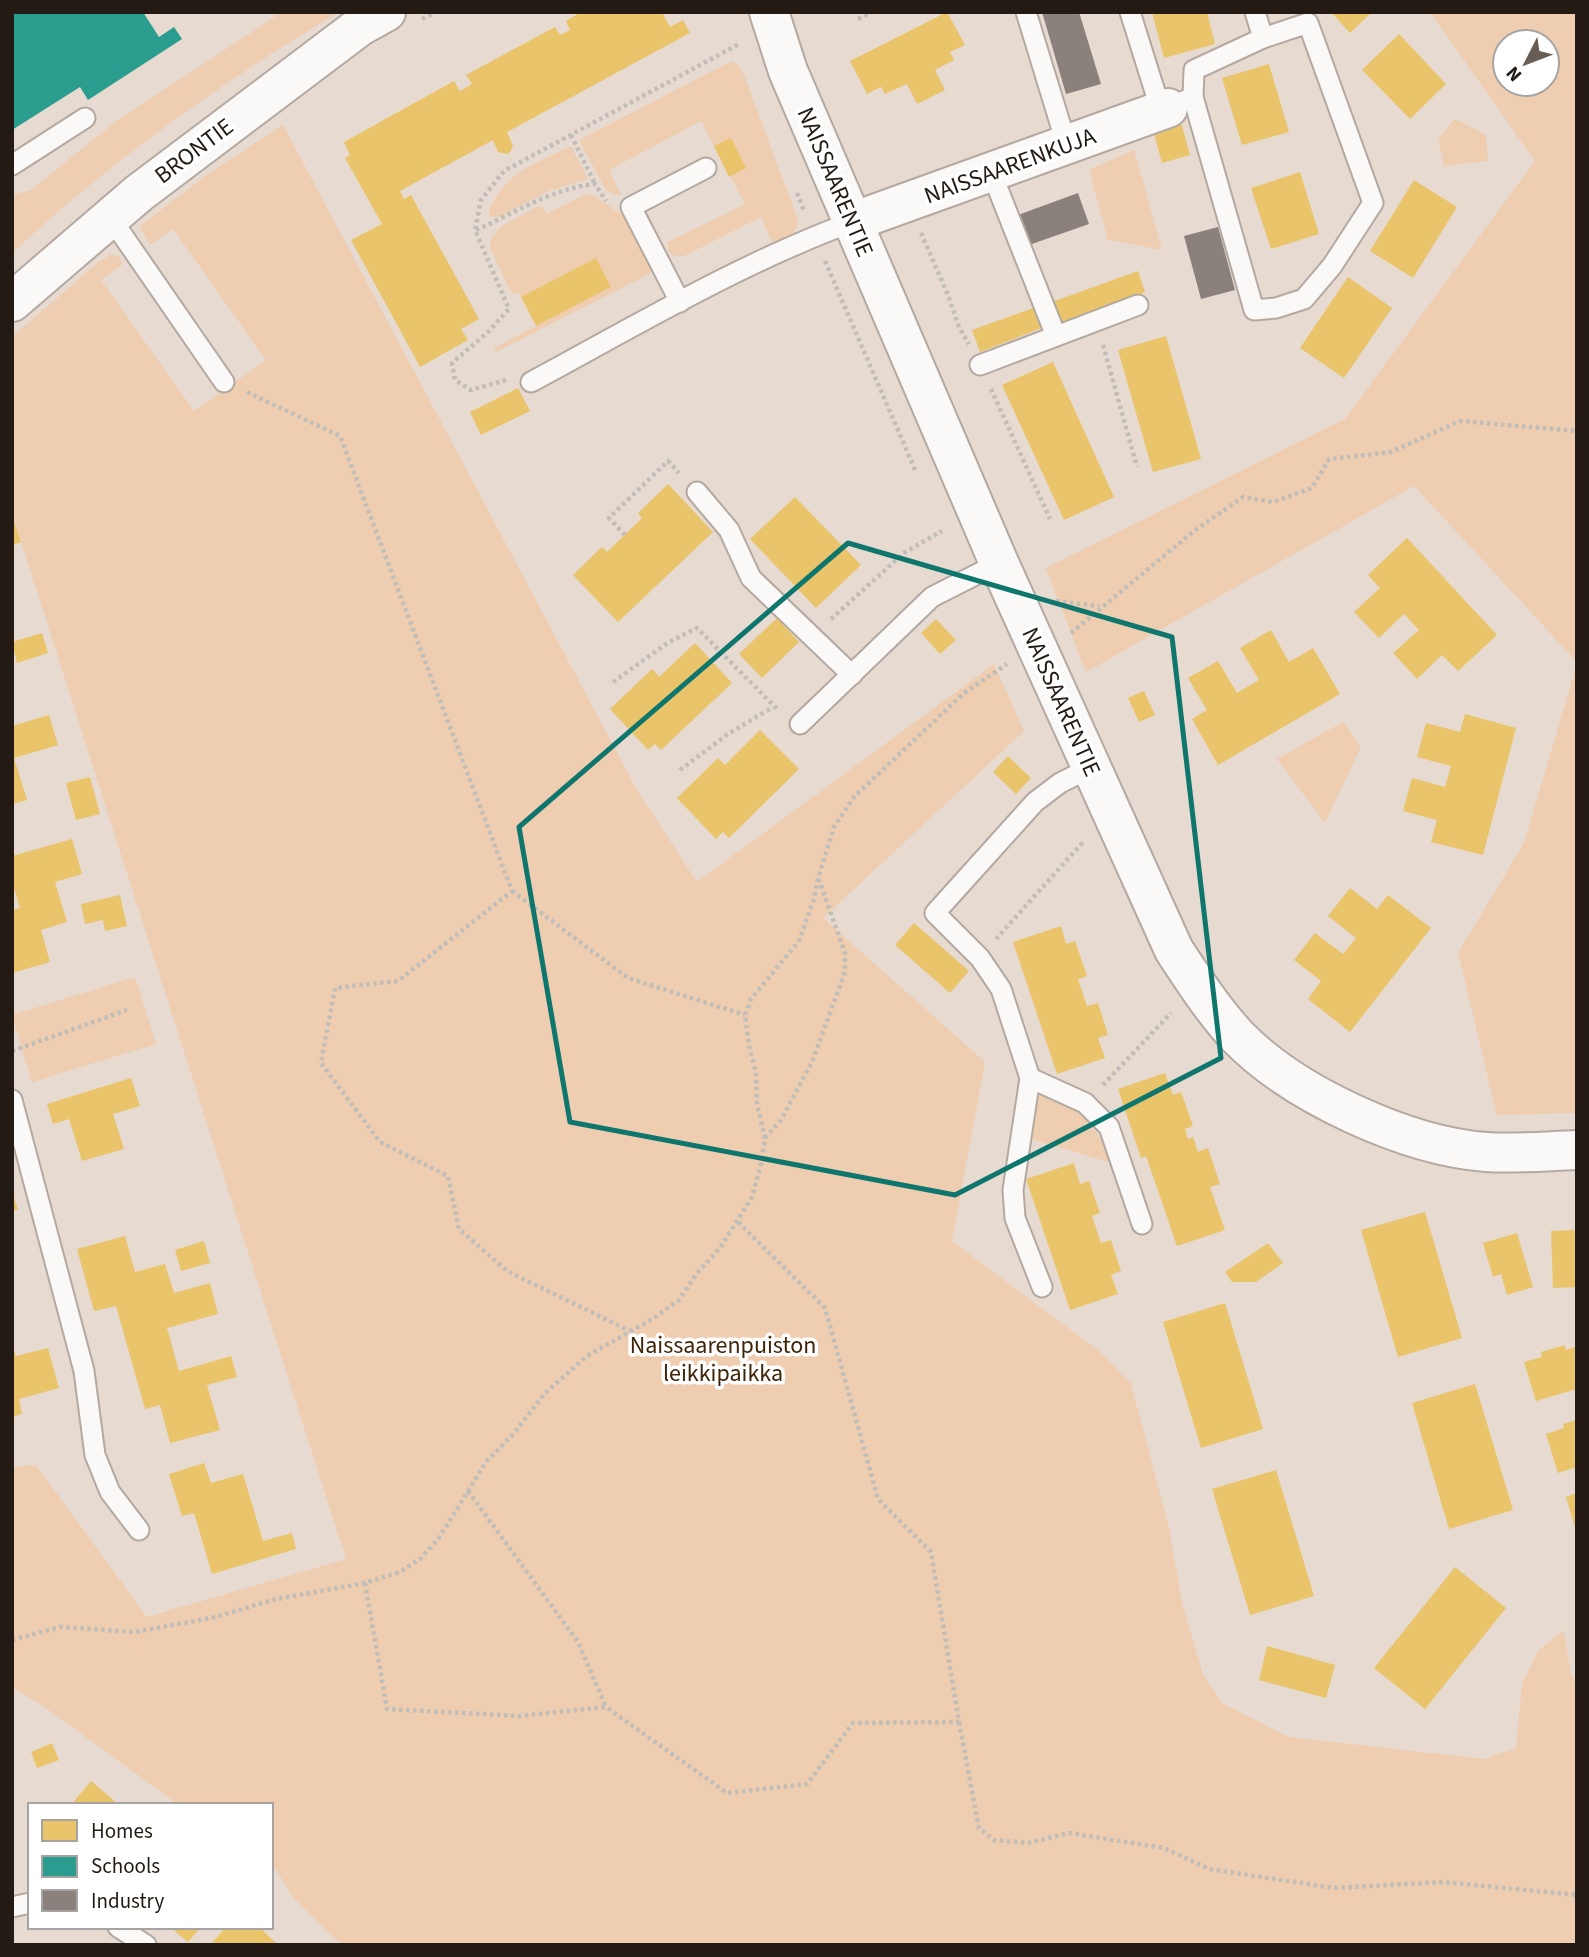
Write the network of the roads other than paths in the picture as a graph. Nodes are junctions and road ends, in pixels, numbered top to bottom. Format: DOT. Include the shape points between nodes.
graph roads {
  1 [pos="386,12"];
  2 [pos="769,12"];
  3 [pos="1026,12"];
  4 [pos="1130,12"];
  5 [pos="1255,12"];
  6 [pos="1264,38"];
  7 [pos="1181,103"];
  8 [pos="85,118"];
  9 [pos="1067,146"];
  10 [pos="12,165"];
  11 [pos="706,168"];
  12 [pos="992,174"];
  13 [pos="110,217"];
  14 [pos="852,222"];
  15 [pos="12,302"];
  16 [pos="680,302"];
  17 [pos="1138,305"];
  18 [pos="1056,336"];
  19 [pos="980,365"];
  20 [pos="224,382"];
  21 [pos="531,382"];
  22 [pos="697,492"];
  23 [pos="999,563"];
  24 [pos="852,675"];
  25 [pos="800,724"];
  26 [pos="1090,768"];
  27 [pos="1030,1078"];
  28 [pos="12,1100"];
  29 [pos="1577,1150"];
  30 [pos="1142,1224"];
  31 [pos="1042,1287"];
  32 [pos="139,1530"];
  33 [pos="121,1929"];
  34 [pos="146,1945"];
  1 -- 13 [label="street, BRONTIE" via="359,27"];
  2 -- 14 [label="street, NAISSAARENTIE" via="788,71"];
  3 -- 9 [label="lane"];
  4 -- 7 [label="lane" via="1157,98"];
  5 -- 6 [label="lane"];
  6 -- 7 [label="lane" via="1194,70"];
  6 -- 7 [label="lane" via="1308,23 1373,202 1332,266 1304,299 1254,310"];
  7 -- 9 [label="street, NAISSAARENKUJA"];
  8 -- 10 [label="lane"];
  9 -- 12 [label="street, NAISSAARENKUJA"];
  11 -- 16 [label="lane" via="631,207"];
  12 -- 14 [label="street, NAISSAARENKUJA"];
  12 -- 18 [label="lane"];
  13 -- 15 [label="street, BRONTIE"];
  13 -- 20 [label="lane"];
  14 -- 16 [label="lane"];
  14 -- 23 [label="street, NAISSAARENTIE"];
  16 -- 21 [label="lane"];
  17 -- 18 [label="lane"];
  18 -- 19 [label="lane"];
  22 -- 24 [label="lane" via="729,530 751,578"];
  23 -- 24 [label="lane" via="932,597"];
  23 -- 26 [label="street, NAISSAARENTIE"];
  24 -- 25 [label="lane"];
  26 -- 27 [label="lane" via="1035,802 935,913 1002,989"];
  26 -- 29 [label="street, NAISSAARENTIE" via="1174,950 1238,1037 1282,1073 1329,1102 1409,1138 1488,1152"];
  27 -- 30 [label="lane" via="1085,1103 1109,1127"];
  27 -- 31 [label="lane" via="1013,1190 1015,1218"];
  28 -- 32 [label="lane" via="84,1371 95,1455 110,1492"];
  33 -- 34 [label="lane"];
}
